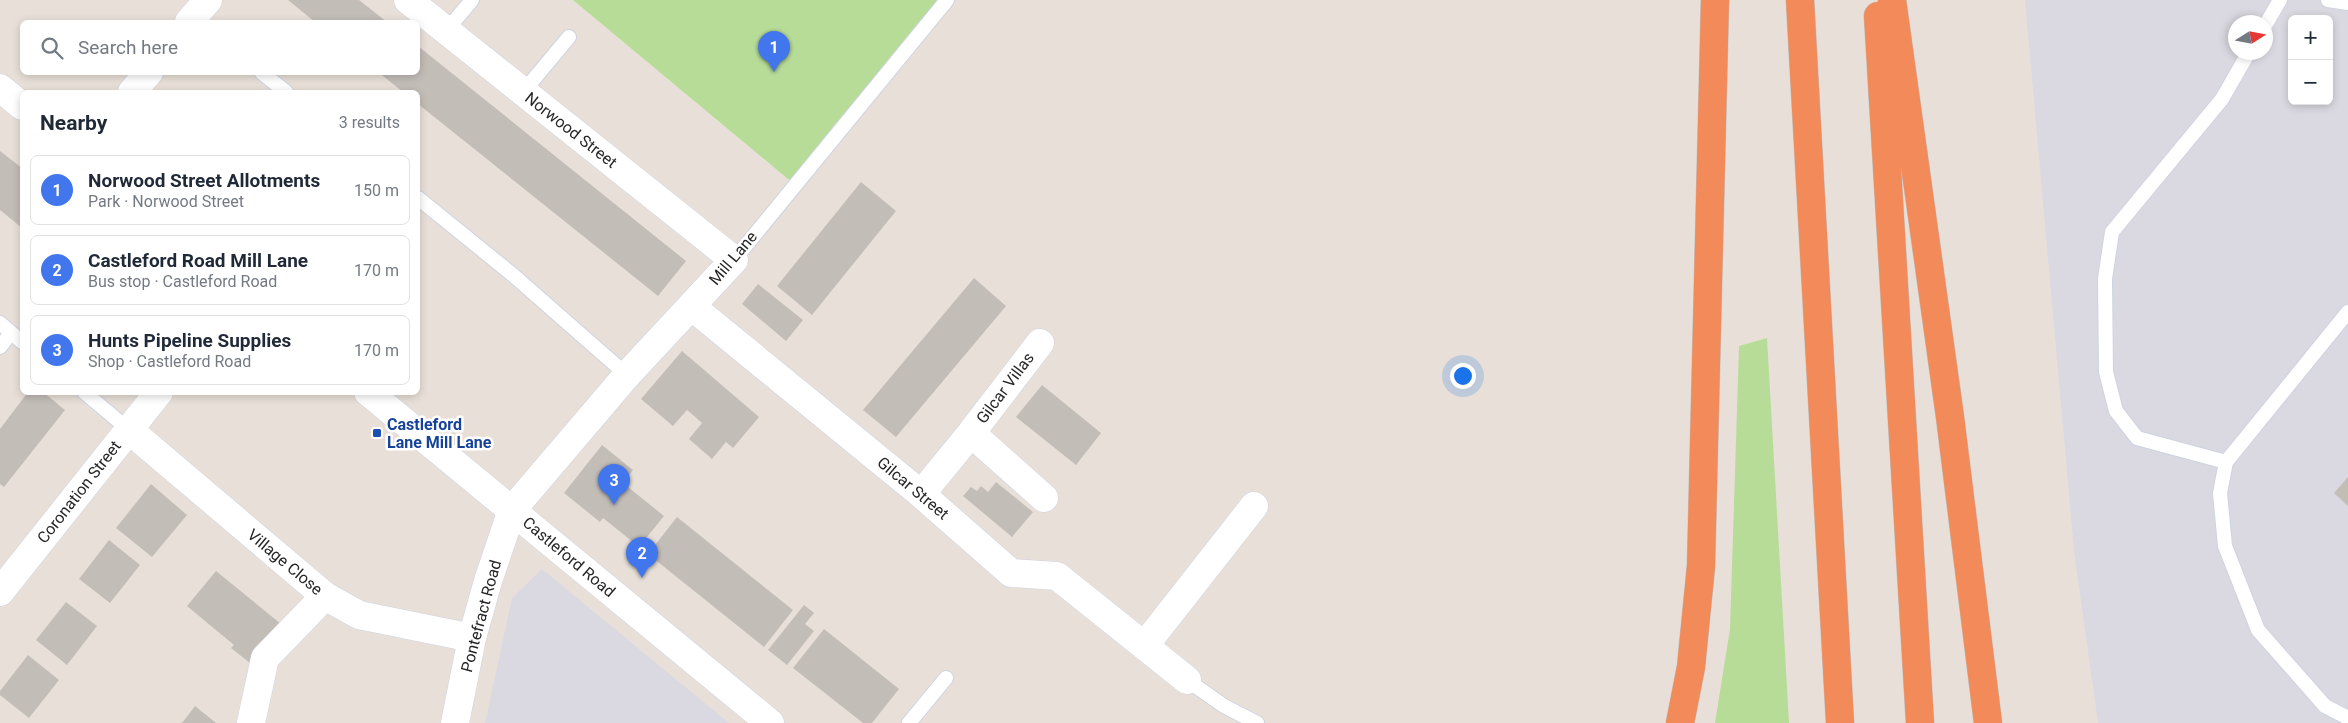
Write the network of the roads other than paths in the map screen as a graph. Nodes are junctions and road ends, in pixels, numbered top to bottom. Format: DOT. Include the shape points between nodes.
graph roads {
  1 [pos="408,0"];
  2 [pos="472,0"];
  3 [pos="947,0"];
  4 [pos="1715,0"];
  5 [pos="1800,0"];
  6 [pos="1877,0"];
  7 [pos="1892,0"];
  8 [pos="2280,0"];
  9 [pos="2328,0"];
  10 [pos="2348,4"];
  11 [pos="2271,15"];
  12 [pos="446,31"];
  13 [pos="569,37"];
  14 [pos="2244,60"];
  15 [pos="146,75"];
  16 [pos="265,75"];
  17 [pos="134,90"];
  18 [pos="284,90"];
  19 [pos="523,92"];
  20 [pos="420,200"];
  21 [pos="734,260"];
  22 [pos="691,306"];
  23 [pos="2348,312"];
  24 [pos="0,324"];
  25 [pos="11,333"];
  26 [pos="20,340"];
  27 [pos="1040,343"];
  28 [pos="0,347"];
  29 [pos="627,375"];
  30 [pos="88,395"];
  31 [pos="156,395"];
  32 [pos="372,395"];
  33 [pos="128,429"];
  34 [pos="971,433"];
  35 [pos="2226,462"];
  36 [pos="921,494"];
  37 [pos="1044,498"];
  38 [pos="1254,506"];
  39 [pos="512,510"];
  40 [pos="0,592"];
  41 [pos="325,596"];
  42 [pos="472,638"];
  43 [pos="1145,645"];
  44 [pos="946,678"];
  45 [pos="1187,680"];
  46 [pos="2348,718"];
  47 [pos="251,723"];
  48 [pos="455,723"];
  49 [pos="770,723"];
  50 [pos="909,723"];
  51 [pos="1257,723"];
  52 [pos="1680,723"];
  53 [pos="1840,723"];
  54 [pos="1920,723"];
  55 [pos="1988,723"];
  1 -- 12 [label="street, Norwood Street"];
  2 -- 12 [label="lane"];
  3 -- 21 [label="lane, Mill Lane"];
  4 -- 52 [label="highway" via="1701,566 1691,667"];
  5 -- 53 [label="highway"];
  6 -- 54 [label="highway"];
  7 -- 55 [label="highway" via="1950,417"];
  8 -- 11 [label="lane"];
  9 -- 10 [label="lane"];
  12 -- 19 [label="street, Norwood Street"];
  13 -- 19 [label="lane"];
  14 -- 35 [label="lane" via="2222,99 2112,232 2105,279 2106,372 2116,410 2137,438"];
  15 -- 17 [label="street"];
  16 -- 18 [label="lane"];
  19 -- 21 [label="street, Norwood Street"];
  20 -- 29 [label="lane" via="514,275"];
  21 -- 22 [label="street, Mill Lane"];
  22 -- 29 [label="street, Mill Lane"];
  22 -- 36 [label="street, Gilcar Street"];
  23 -- 35 [label="lane"];
  24 -- 25 [label="lane"];
  25 -- 26 [label="lane"];
  25 -- 28 [label="lane"];
  27 -- 34 [label="street, Gilcar Villas"];
  29 -- 39 [label="street, Mill Lane"];
  30 -- 33 [label="lane"];
  31 -- 33 [label="street, Coronation Street"];
  32 -- 39 [label="street, Castleford Road"];
  33 -- 40 [label="street, Coronation Street"];
  33 -- 41 [label="street, Village Close"];
  34 -- 36 [label="street, Gilcar Villas"];
  34 -- 37 [label="street, Gilcar Villas"];
  35 -- 46 [label="lane" via="2220,493 2225,546 2258,630 2325,706"];
  36 -- 43 [label="street, Gilcar Street" via="1011,573 1057,576"];
  38 -- 43 [label="street"];
  39 -- 42 [label="street, Pontefract Road"];
  39 -- 49 [label="street, Castleford Road"];
  41 -- 42 [label="street, Village Close" via="359,615"];
  41 -- 47 [label="street" via="265,658"];
  42 -- 48 [label="street, Pontefract Road"];
  43 -- 45 [label="street, Gilcar Street"];
  44 -- 50 [label="lane"];
  45 -- 51 [label="lane" via="1224,706"];
}
